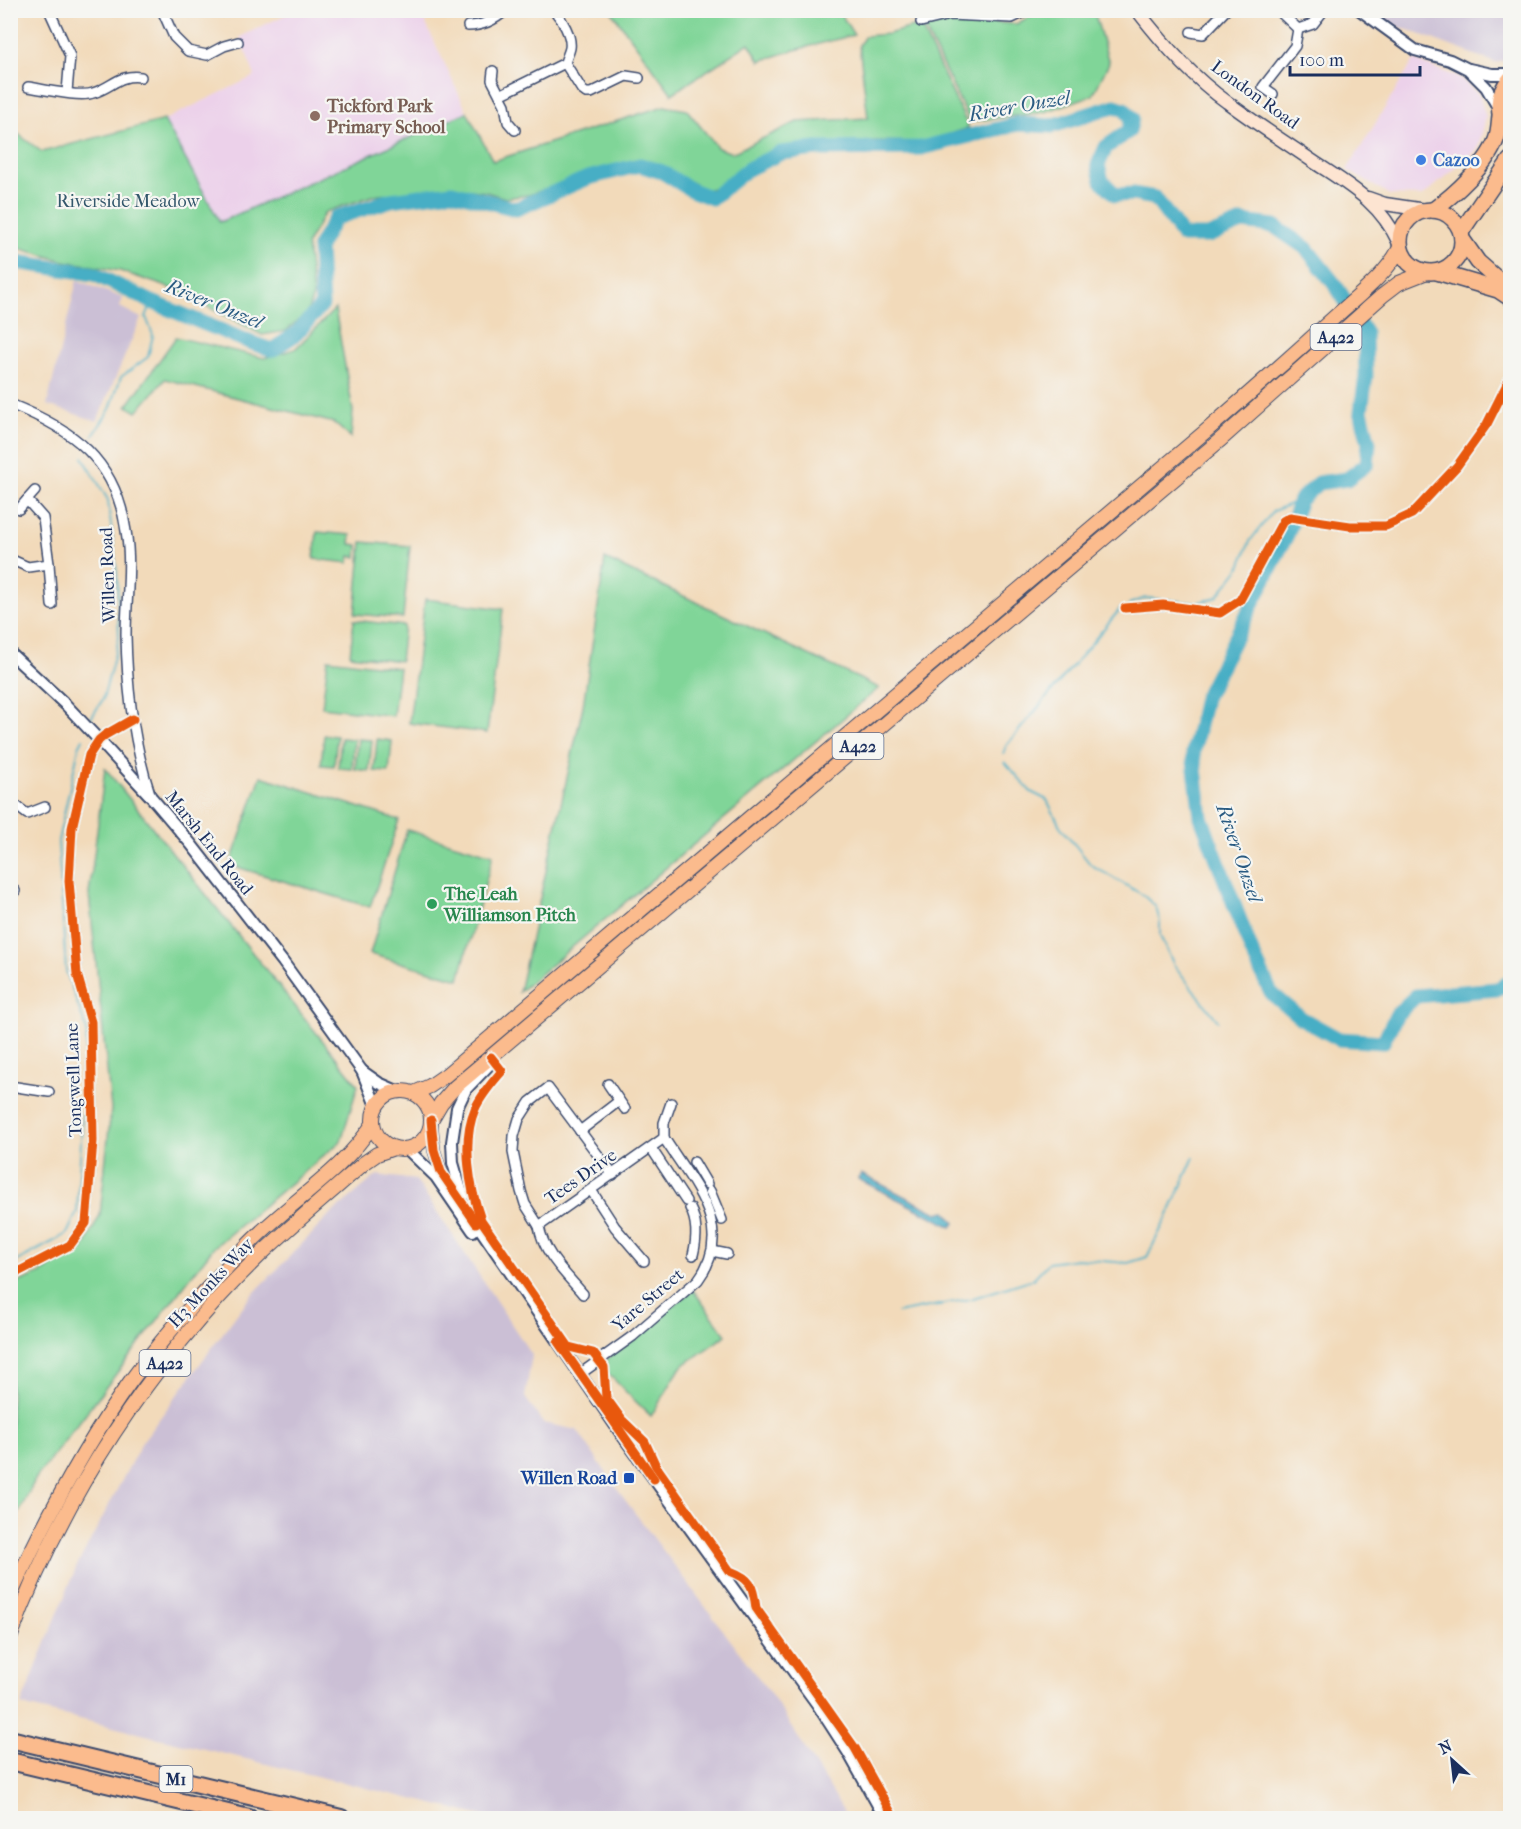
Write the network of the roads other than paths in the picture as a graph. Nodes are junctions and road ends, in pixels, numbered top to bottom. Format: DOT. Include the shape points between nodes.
graph roads {
  1 [pos="49,10"];
  2 [pos="162,10"];
  3 [pos="506,10"];
  4 [pos="554,10"];
  5 [pos="1029,10"];
  6 [pos="1137,10"];
  7 [pos="1226,10"];
  8 [pos="1278,10"];
  9 [pos="1324,10"];
  10 [pos="1360,10"];
  11 [pos="949,13"];
  12 [pos="921,22"];
  13 [pos="468,26"];
  14 [pos="1298,29"];
  15 [pos="1191,32"];
  16 [pos="238,42"];
  17 [pos="565,63"];
  18 [pos="1468,69"];
  19 [pos="493,71"];
  20 [pos="1510,74"];
  21 [pos="141,77"];
  22 [pos="639,78"];
  23 [pos="1510,79"];
  24 [pos="28,87"];
  25 [pos="67,92"];
  26 [pos="1273,94"];
  27 [pos="500,95"];
  28 [pos="1500,113"];
  29 [pos="515,130"];
  30 [pos="1510,131"];
  31 [pos="1510,160"];
  32 [pos="1364,196"];
  33 [pos="1429,210"];
  34 [pos="1461,235"];
  35 [pos="1400,245"];
  36 [pos="1432,272"];
  37 [pos="1510,290"];
  38 [pos="1510,298"];
  39 [pos="1510,378"];
  40 [pos="10,404"];
  41 [pos="35,491"];
  42 [pos="27,500"];
  43 [pos="19,510"];
  44 [pos="10,559"];
  45 [pos="49,564"];
  46 [pos="52,605"];
  47 [pos="1125,608"];
  48 [pos="10,653"];
  49 [pos="133,719"];
  50 [pos="99,740"];
  51 [pos="152,798"];
  52 [pos="10,801"];
  53 [pos="45,807"];
  54 [pos="10,980"];
  55 [pos="10,1001"];
  56 [pos="515,1037"];
  57 [pos="362,1071"];
  58 [pos="608,1084"];
  59 [pos="10,1086"];
  60 [pos="397,1091"];
  61 [pos="49,1092"];
  62 [pos="414,1093"];
  63 [pos="619,1101"];
  64 [pos="671,1103"];
  65 [pos="376,1106"];
  66 [pos="625,1109"];
  67 [pos="431,1120"];
  68 [pos="373,1124"];
  69 [pos="580,1131"];
  70 [pos="664,1138"];
  71 [pos="400,1148"];
  72 [pos="651,1148"];
  73 [pos="694,1162"];
  74 [pos="701,1174"];
  75 [pos="613,1175"];
  76 [pos="691,1180"];
  77 [pos="591,1190"];
  78 [pos="713,1206"];
  79 [pos="469,1211"];
  80 [pos="722,1220"];
  81 [pos="539,1227"];
  82 [pos="696,1235"];
  83 [pos="713,1236"];
  84 [pos="712,1251"];
  85 [pos="727,1254"];
  86 [pos="693,1255"];
  87 [pos="644,1261"];
  88 [pos="10,1276"];
  89 [pos="583,1294"];
  90 [pos="580,1374"];
  91 [pos="10,1596"];
  92 [pos="10,1638"];
  93 [pos="10,1739"];
  94 [pos="848,1752"];
  95 [pos="10,1761"];
  96 [pos="249,1818"];
  97 [pos="341,1818"];
  98 [pos="885,1818"];
  1 -- 25 [label="street" via="70,56"];
  2 -- 16 [label="street" via="174,37 188,51 207,55"];
  3 -- 13 [label="street" via="487,23"];
  4 -- 17 [label="street" via="570,38"];
  5 -- 11 [label="street" via="1012,18"];
  6 -- 32 [label="main road, London Road" via="1207,87"];
  7 -- 15 [label="street" via="1204,38"];
  8 -- 14 [label="street"];
  9 -- 14 [label="street" via="1313,24"];
  10 -- 18 [label="street" via="1414,50"];
  11 -- 12 [label="street"];
  14 -- 26 [label="street" via="1296,46 1263,87"];
  17 -- 22 [label="street" via="586,93 626,76"];
  17 -- 27 [label="street"];
  18 -- 20 [label="street"];
  18 -- 28 [label="street" via="1486,87"];
  19 -- 27 [label="street" via="492,80"];
  21 -- 25 [label="street" via="129,76 93,94"];
  23 -- 28 [label="highway" via="1501,92"];
  24 -- 25 [label="street"];
  27 -- 29 [label="street" via="508,122"];
  28 -- 30 [label="highway"];
  28 -- 33 [label="highway" via="1498,136 1492,149 1454,195"];
  31 -- 34 [label="highway"];
  32 -- 33 [label="main road, London Road" via="1385,204"];
  32 -- 35 [label="main road, London Road" via="1387,219"];
  33 -- 34 [label="highway" via="1451,217"];
  33 -- 35 [label="highway" via="1406,222"];
  34 -- 36 [label="highway" via="1457,258 1446,268"];
  34 -- 37 [label="highway" via="1478,262"];
  35 -- 36 [label="highway" via="1410,264"];
  35 -- 62 [label="main road, A422" via="1390,265 1280,367 446,1075"];
  36 -- 38 [label="highway" via="1490,287"];
  36 -- 56 [label="main road, A422" via="1399,283 1382,296 1291,378"];
  39 -- 47 [label="street" via="1472,445 1412,514 1386,526 1350,526 1290,517 1283,521 1240,600 1220,613 1163,605"];
  40 -- 49 [label="street, Willen Road" via="61,428 78,441 95,456 120,500 127,532 126,637"];
  41 -- 42 [label="street"];
  42 -- 43 [label="street"];
  42 -- 45 [label="street" via="43,518"];
  44 -- 45 [label="street" via="28,567"];
  45 -- 46 [label="street"];
  48 -- 50 [label="street, Marsh End Road"];
  49 -- 50 [label="street"];
  49 -- 51 [label="street, Willen Road"];
  50 -- 51 [label="street, Marsh End Road"];
  50 -- 88 [label="street, Tongwell Lane" via="89,754 72,828 69,881 77,974 91,1022 93,1141 86,1223 70,1245"];
  51 -- 57 [label="street, Marsh End Road" via="283,962"];
  52 -- 53 [label="street" via="27,814"];
  54 -- 55 [label="street"];
  56 -- 67 [label="main road, A422" via="455,1087"];
  56 -- 79 [label="street" via="466,1089 457,1108 453,1163"];
  57 -- 60 [label="street, Marsh End Road"];
  57 -- 65 [label="street, Marsh End Road"];
  58 -- 63 [label="street"];
  59 -- 61 [label="street" via="28,1085"];
  60 -- 62 [label="main road"];
  60 -- 65 [label="main road"];
  62 -- 67 [label="main road" via="426,1104"];
  63 -- 66 [label="street"];
  63 -- 69 [label="street"];
  64 -- 70 [label="street"];
  65 -- 68 [label="main road"];
  67 -- 71 [label="main road" via="426,1137"];
  67 -- 79 [label="street" via="441,1172"];
  68 -- 71 [label="main road" via="380,1139"];
  68 -- 91 [label="main road, H3 Monks Way / A422" via="355,1150 248,1244 180,1317 130,1382 46,1520"];
  69 -- 75 [label="street"];
  69 -- 81 [label="street" via="548,1088 530,1101 519,1119 513,1152 525,1204"];
  70 -- 72 [label="street, Tees Drive"];
  70 -- 76 [label="street, Yare Street"];
  71 -- 92 [label="main road, H3 Monks Way / A422" via="364,1162 259,1257 192,1328 143,1391 98,1459 60,1525"];
  71 -- 94 [label="street" via="436,1177 589,1398"];
  72 -- 75 [label="street, Tees Drive"];
  72 -- 82 [label="street, Yare Street" via="688,1205"];
  73 -- 74 [label="street, Yare Street"];
  74 -- 76 [label="street"];
  74 -- 78 [label="street, Yare Street"];
  75 -- 77 [label="street, Tees Drive"];
  76 -- 78 [label="street, Yare Street"];
  77 -- 81 [label="street, Tees Drive"];
  77 -- 87 [label="street"];
  78 -- 80 [label="street, Yare Street"];
  78 -- 83 [label="street, Yare Street"];
  79 -- 90 [label="street"];
  81 -- 89 [label="street, Tees Drive" via="546,1250"];
  82 -- 83 [label="street"];
  82 -- 86 [label="street, Yare Street"];
  83 -- 84 [label="street, Yare Street"];
  84 -- 85 [label="street"];
  84 -- 90 [label="street, Yare Street" via="698,1281"];
  90 -- 94 [label="street"];
  93 -- 97 [label="highway, M1"];
  94 -- 98 [label="street"];
  95 -- 96 [label="highway, M1"];
}
